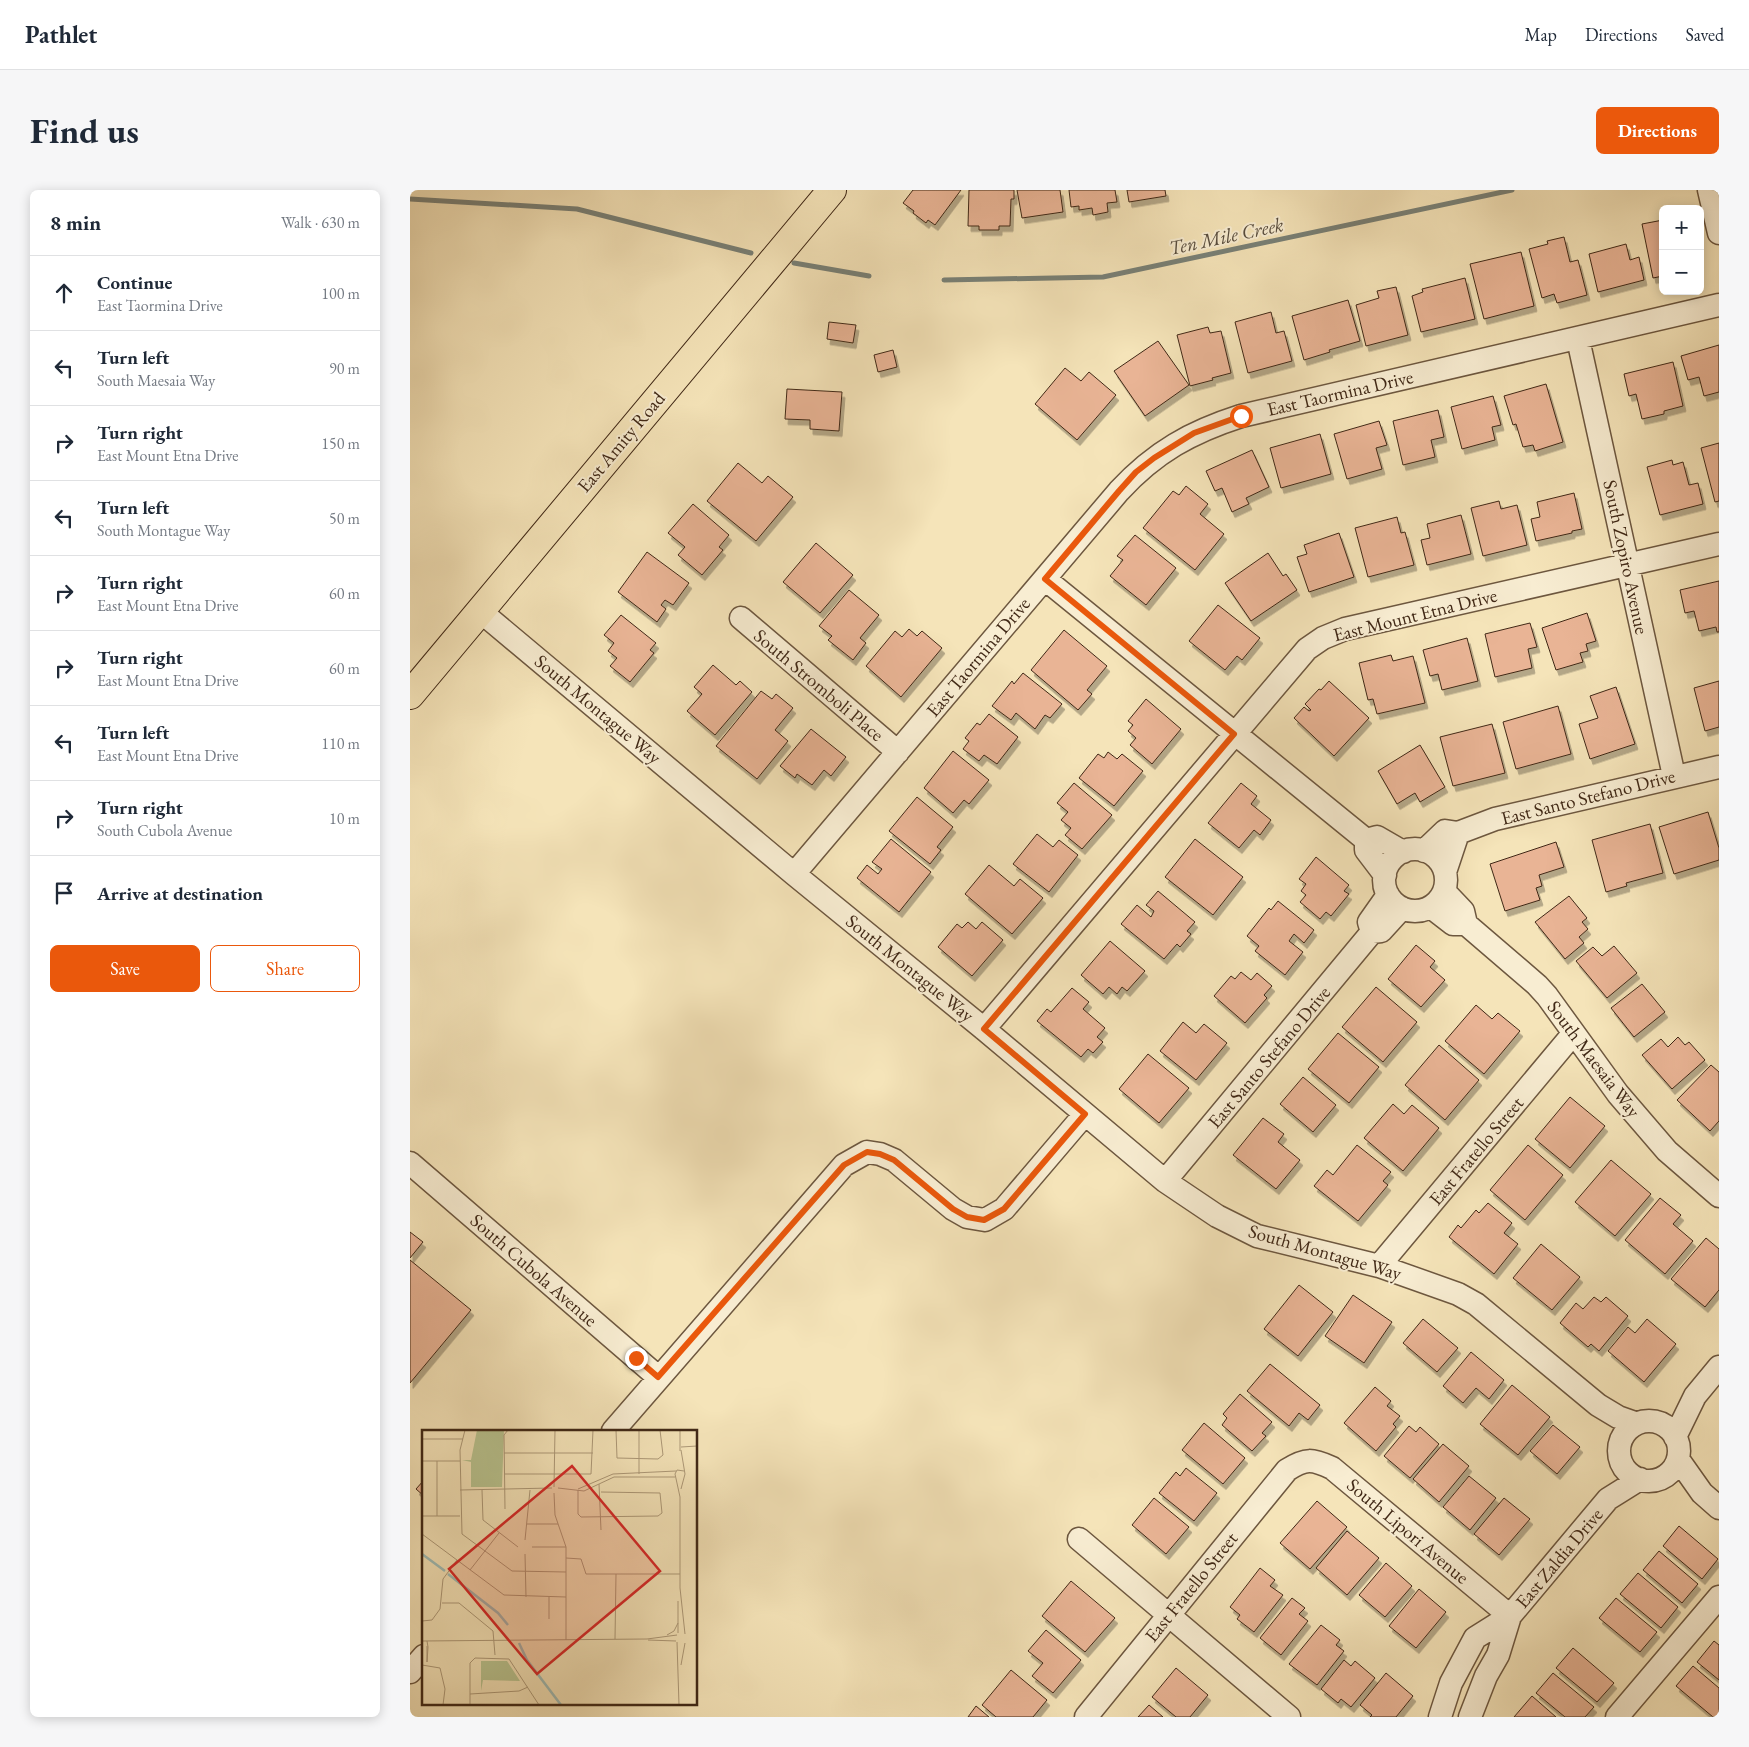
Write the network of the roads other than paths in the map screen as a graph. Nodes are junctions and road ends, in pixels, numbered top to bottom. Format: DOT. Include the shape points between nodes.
graph roads {
  1 [pos="832,190"];
  2 [pos="1709,190"];
  3 [pos="1719,233"];
  4 [pos="1719,305"];
  5 [pos="1578,339"];
  6 [pos="1719,544"];
  7 [pos="1627,565"];
  8 [pos="1045,579"];
  9 [pos="480,610"];
  10 [pos="741,618"];
  11 [pos="410,695"];
  12 [pos="1234,734"];
  13 [pos="898,752"];
  14 [pos="1719,767"];
  15 [pos="1674,776"];
  16 [pos="1458,834"];
  17 [pos="1366,840"];
  18 [pos="1414,851"];
  19 [pos="794,874"];
  20 [pos="1440,890"];
  21 [pos="1392,893"];
  22 [pos="984,1029"];
  23 [pos="1573,1034"];
  24 [pos="1085,1114"];
  25 [pos="410,1164"];
  26 [pos="1165,1181"];
  27 [pos="1719,1196"];
  28 [pos="1379,1266"];
  29 [pos="1719,1367"];
  30 [pos="658,1377"];
  31 [pos="1695,1396"];
  32 [pos="1598,1405"];
  33 [pos="1658,1422"];
  34 [pos="1635,1423"];
  35 [pos="614,1430"];
  36 [pos="1676,1437"];
  37 [pos="1620,1441"];
  38 [pos="1678,1459"];
  39 [pos="1300,1462"];
  40 [pos="1622,1464"];
  41 [pos="1663,1477"];
  42 [pos="1640,1480"];
  43 [pos="1702,1493"];
  44 [pos="1608,1499"];
  45 [pos="1719,1508"];
  46 [pos="1079,1539"];
  47 [pos="1719,1597"];
  48 [pos="1169,1614"];
  49 [pos="1510,1616"];
  50 [pos="422,1658"];
  51 [pos="410,1672"];
  52 [pos="1086,1717"];
  53 [pos="1289,1717"];
  54 [pos="1440,1717"];
  55 [pos="1470,1717"];
  56 [pos="1618,1717"];
  1 -- 9 [label="main road, East Amity Road"];
  2 -- 3 [label="street"];
  4 -- 5 [label="street, East Taormina Drive"];
  5 -- 7 [label="street, South Zopiro Avenue"];
  5 -- 8 [label="street, East Taormina Drive" via="1241,416 1194,433 1136,472"];
  6 -- 7 [label="street, East Mount Etna Drive"];
  7 -- 12 [label="street, East Mount Etna Drive" via="1345,629 1323,638 1307,649"];
  7 -- 15 [label="street, South Zopiro Avenue"];
  8 -- 12 [label="street"];
  8 -- 13 [label="street, East Taormina Drive"];
  9 -- 11 [label="main road, East Amity Road"];
  9 -- 19 [label="street, South Montague Way"];
  10 -- 13 [label="street, South Stromboli Place"];
  12 -- 17 [label="street"];
  12 -- 22 [label="street, East Mount Etna Drive"];
  13 -- 19 [label="street, East Taormina Drive"];
  14 -- 15 [label="street, East Santo Stefano Drive"];
  15 -- 16 [label="street, East Santo Stefano Drive" via="1495,819"];
  16 -- 18 [label="street, East Santo Stefano Drive" via="1445,831"];
  16 -- 20 [label="street"];
  17 -- 18 [label="street" via="1376,837"];
  17 -- 21 [label="street" via="1366,850"];
  18 -- 20 [label="street" via="1433,855 1440,862"];
  18 -- 21 [label="street" via="1392,861"];
  19 -- 22 [label="street, South Montague Way"];
  20 -- 21 [label="street" via="1422,910 1412,911"];
  20 -- 23 [label="street, South Maesaia Way" via="1453,924 1466,924 1537,986"];
  21 -- 26 [label="street, East Santo Stefano Drive" via="1369,922 1372,932"];
  22 -- 24 [label="street, South Montague Way"];
  23 -- 27 [label="street, South Maesaia Way" via="1667,1151"];
  23 -- 28 [label="street, East Fratello Street"];
  24 -- 26 [label="street, South Montague Way"];
  24 -- 30 [label="street" via="1004,1209 984,1220 967,1217 953,1209 894,1160 867,1152 855,1157 844,1165"];
  25 -- 30 [label="street, South Cubola Avenue"];
  26 -- 28 [label="street, South Montague Way" via="1217,1216 1257,1236"];
  28 -- 32 [label="street, South Montague Way" via="1458,1294 1476,1304"];
  29 -- 31 [label="street"];
  30 -- 35 [label="street"];
  31 -- 33 [label="street"];
  31 -- 36 [label="street"];
  32 -- 34 [label="street, South Montague Way"];
  32 -- 37 [label="street, South Montague Way"];
  33 -- 34 [label="street"];
  33 -- 36 [label="street"];
  34 -- 37 [label="street"];
  36 -- 38 [label="street"];
  37 -- 40 [label="street"];
  38 -- 41 [label="street"];
  38 -- 43 [label="street"];
  39 -- 48 [label="street, East Fratello Street" via="1287,1470"];
  39 -- 49 [label="street, South Lipori Avenue" via="1317,1461 1332,1468"];
  40 -- 42 [label="street" via="1629,1474"];
  40 -- 44 [label="street, East Zaldia Drive"];
  41 -- 42 [label="street" via="1652,1481"];
  41 -- 43 [label="street"];
  42 -- 44 [label="street, East Zaldia Drive"];
  43 -- 45 [label="street"];
  44 -- 49 [label="street, East Zaldia Drive"];
  46 -- 48 [label="street"];
  47 -- 56 [label="street"];
  48 -- 52 [label="street, East Fratello Street"];
  48 -- 53 [label="street"];
  49 -- 54 [label="street, East Zaldia Drive" via="1475,1638 1451,1683"];
  49 -- 55 [label="street, East Zaldia Drive" via="1498,1655"];
  50 -- 51 [label="street"];
}
